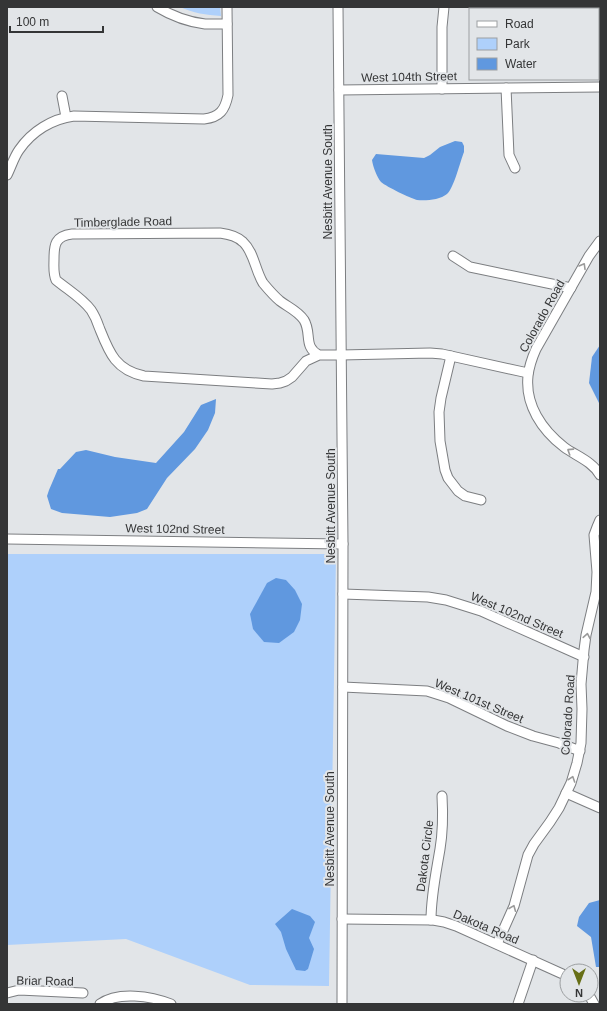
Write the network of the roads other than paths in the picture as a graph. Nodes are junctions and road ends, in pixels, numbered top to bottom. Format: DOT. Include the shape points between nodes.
graph roads {
  1 [pos="157,7"];
  2 [pos="227,7"];
  3 [pos="338,7"];
  4 [pos="444,7"];
  5 [pos="227,24"];
  6 [pos="544,83"];
  7 [pos="600,87"];
  8 [pos="506,88"];
  9 [pos="442,89"];
  10 [pos="339,90"];
  11 [pos="62,96"];
  12 [pos="66,117"];
  13 [pos="515,168"];
  14 [pos="7,175"];
  15 [pos="600,241"];
  16 [pos="453,256"];
  17 [pos="571,288"];
  18 [pos="319,354"];
  19 [pos="338,355"];
  20 [pos="451,356"];
  21 [pos="528,373"];
  22 [pos="600,475"];
  23 [pos="481,500"];
  24 [pos="600,520"];
  25 [pos="7,539"];
  26 [pos="343,544"];
  27 [pos="343,594"];
  28 [pos="584,657"];
  29 [pos="343,687"];
  30 [pos="580,751"];
  31 [pos="566,793"];
  32 [pos="442,796"];
  33 [pos="600,808"];
  34 [pos="342,919"];
  35 [pos="431,920"];
  36 [pos="497,944"];
  37 [pos="533,960"];
  38 [pos="559,972"];
  39 [pos="7,993"];
  40 [pos="83,993"];
  41 [pos="100,1004"];
  42 [pos="171,1004"];
  43 [pos="342,1004"];
  44 [pos="518,1004"];
  1 -- 5 [label="street" via="191,21"];
  2 -- 5 [label="street"];
  3 -- 10 [label="street, Nesbitt Avenue South"];
  4 -- 9 [label="street"];
  5 -- 12 [label="street" via="228,95 224,109 218,114 204,119"];
  6 -- 7 [label="street, West 104th Street"];
  6 -- 8 [label="street, West 104th Street"];
  8 -- 9 [label="street, West 104th Street"];
  8 -- 13 [label="street" via="509,155"];
  9 -- 10 [label="street, West 104th Street"];
  10 -- 19 [label="street, Nesbitt Avenue South"];
  11 -- 12 [label="street"];
  12 -- 14 [label="street" via="39,129 29,138 19,150"];
  17 -- 15 [label="street, Colorado Road, one-way"];
  16 -- 17 [label="street" via="470,267"];
  17 -- 21 [label="street, Colorado Road" via="536,349"];
  18 -- 18 [label="street, Timberglade Road" via="306,360 292,377 280,384 151,377 127,371 114,359 91,310 56,280 56,242 72,234 220,233 235,236 247,246 263,282 271,292 304,320 310,347"];
  18 -- 19 [label="street"];
  19 -- 20 [label="street" via="430,353"];
  19 -- 26 [label="street, Nesbitt Avenue South"];
  20 -- 21 [label="street"];
  20 -- 23 [label="street" via="439,412 445,470 458,491 465,496"];
  22 -- 21 [label="street, Colorado Road, one-way" via="591,464 563,446 542,424 530,401"];
  28 -- 24 [label="street, Colorado Road, one-way" via="586,635 596,592 594,535"];
  25 -- 26 [label="street, West 102nd Street"];
  26 -- 27 [label="street, Nesbitt Avenue South"];
  27 -- 28 [label="street, West 102nd Street" via="446,600 481,611"];
  27 -- 29 [label="street, Nesbitt Avenue South"];
  28 -- 30 [label="street, Colorado Road"];
  29 -- 30 [label="street, West 101st Street" via="427,691 449,698 507,726"];
  29 -- 34 [label="street, Nesbitt Avenue South"];
  31 -- 30 [label="street, Colorado Road, one-way"];
  31 -- 33 [label="street"];
  36 -- 31 [label="street, Colorado Road, one-way" via="514,906 528,855"];
  32 -- 35 [label="street, Dakota Circle" via="442,829 432,889"];
  34 -- 35 [label="street, Dakota Road"];
  34 -- 43 [label="street, Nesbitt Avenue South"];
  35 -- 36 [label="street, Dakota Road" via="456,926"];
  36 -- 37 [label="street, Dakota Road"];
  37 -- 38 [label="street, Dakota Road"];
  37 -- 44 [label="street"];
  39 -- 40 [label="street, Briar Road" via="19,990"];
  41 -- 42 [label="street" via="119,996 149,998"];
}
